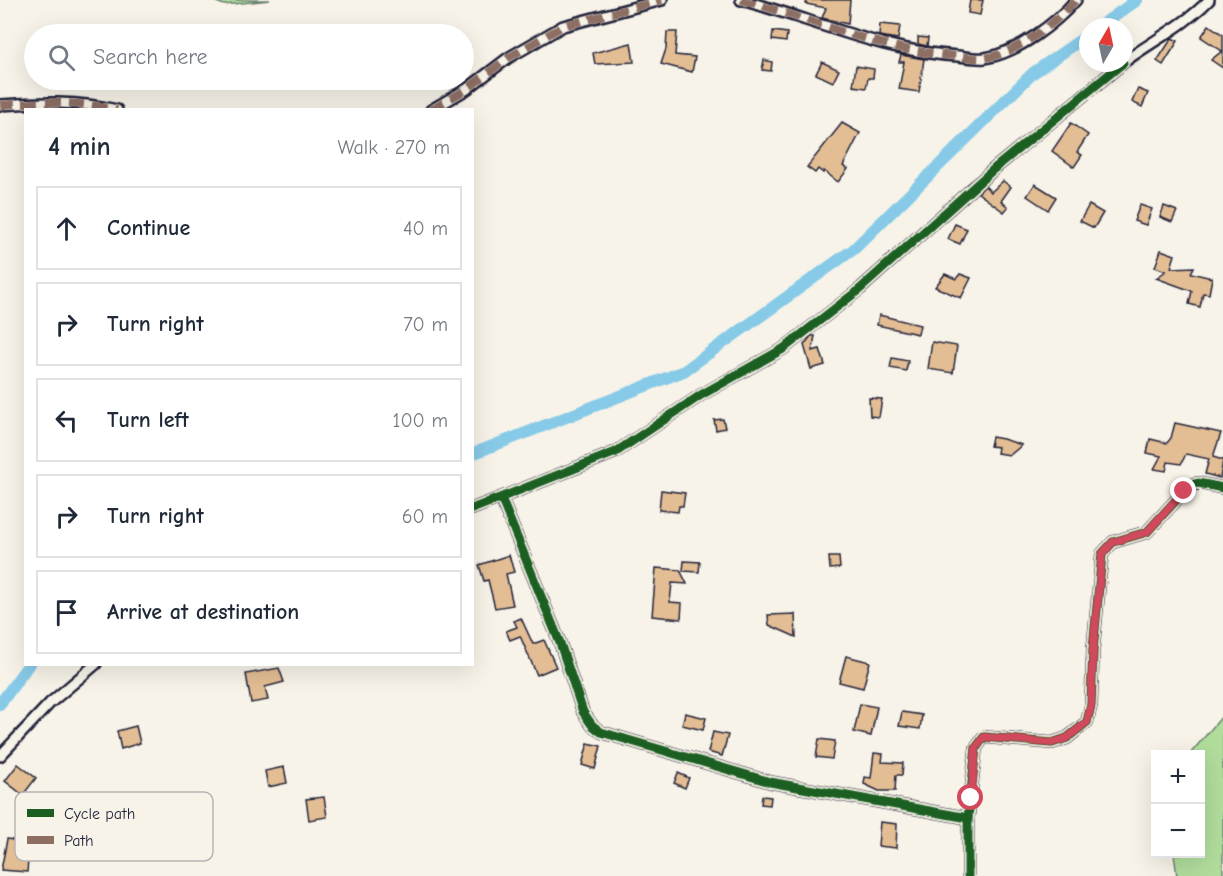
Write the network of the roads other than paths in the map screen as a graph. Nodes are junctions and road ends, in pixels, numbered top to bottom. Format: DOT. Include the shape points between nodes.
graph roads {
  1 [pos="662,0"];
  2 [pos="741,0"];
  3 [pos="1076,0"];
  4 [pos="1209,0"];
  5 [pos="1133,54"];
  6 [pos="1111,72"];
  7 [pos="474,84"];
  8 [pos="465,90"];
  9 [pos="0,105"];
  10 [pos="106,108"];
  11 [pos="434,108"];
  12 [pos="1223,488"];
  13 [pos="501,498"];
  14 [pos="474,507"];
  15 [pos="94,666"];
  16 [pos="0,756"];
  17 [pos="968,818"];
  18 [pos="968,876"];
  1 -- 7 [label="street" via="563,26 508,58"];
  2 -- 3 [label="street" via="879,43 926,54 985,58 1030,40"];
  4 -- 5 [label="street" via="1172,31"];
  6 -- 13 [label="street" via="995,168 860,289 783,349 701,395 616,452"];
  8 -- 11 [label="street"];
  9 -- 10 [label="street" via="84,104"];
  12 -- 17 [label="street" via="1190,485 1147,532 1113,542 1102,554 1087,722 1067,738 1052,743 984,737 976,748"];
  13 -- 14 [label="street"];
  13 -- 17 [label="street" via="583,711 602,732 770,782"];
  15 -- 16 [label="street" via="50,703"];
  17 -- 18 [label="street"];
}
